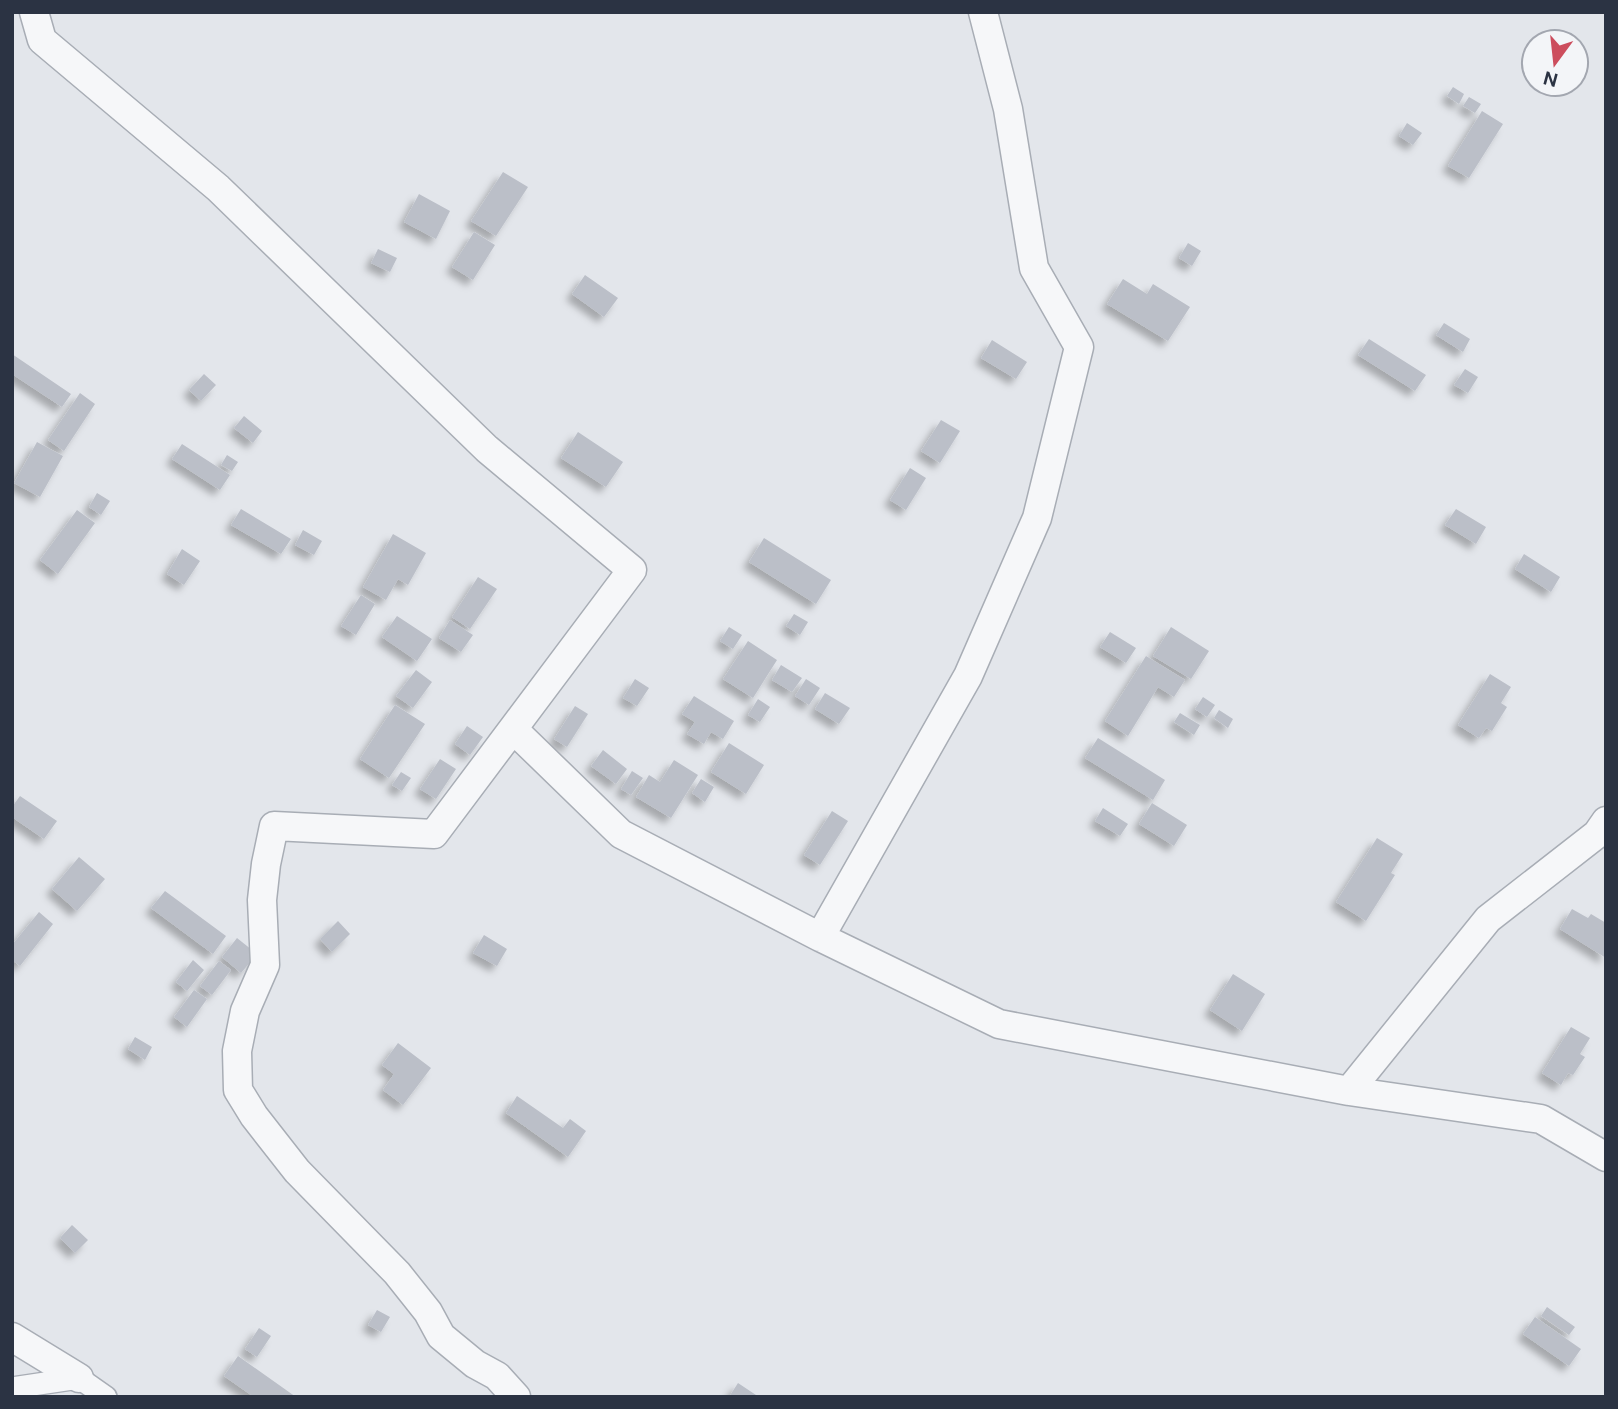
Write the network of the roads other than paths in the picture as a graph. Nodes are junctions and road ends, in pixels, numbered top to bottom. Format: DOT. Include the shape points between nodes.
graph roads {
  1 [pos="34,12"];
  2 [pos="983,12"];
  3 [pos="513,729"];
  4 [pos="1606,821"];
  5 [pos="820,937"];
  6 [pos="1349,1091"];
  7 [pos="1606,1157"];
  8 [pos="12,1337"];
  9 [pos="79,1378"];
  10 [pos="12,1388"];
  11 [pos="106,1397"];
  12 [pos="516,1397"];
  1 -- 3 [label="street" via="42,40 218,188 487,449 632,570"];
  2 -- 5 [label="street" via="1008,109 1034,268 1079,347 1037,518 968,676"];
  3 -- 5 [label="street" via="621,834"];
  3 -- 12 [label="street" via="434,834 274,826 262,900 265,965 245,1010 237,1051 238,1090 297,1171 397,1273 441,1336 497,1376"];
  4 -- 6 [label="street" via="1597,834 1488,919"];
  5 -- 6 [label="street" via="999,1024"];
  6 -- 7 [label="street" via="1541,1119"];
  8 -- 9 [label="street"];
  9 -- 10 [label="street"];
  9 -- 11 [label="street"];
}
